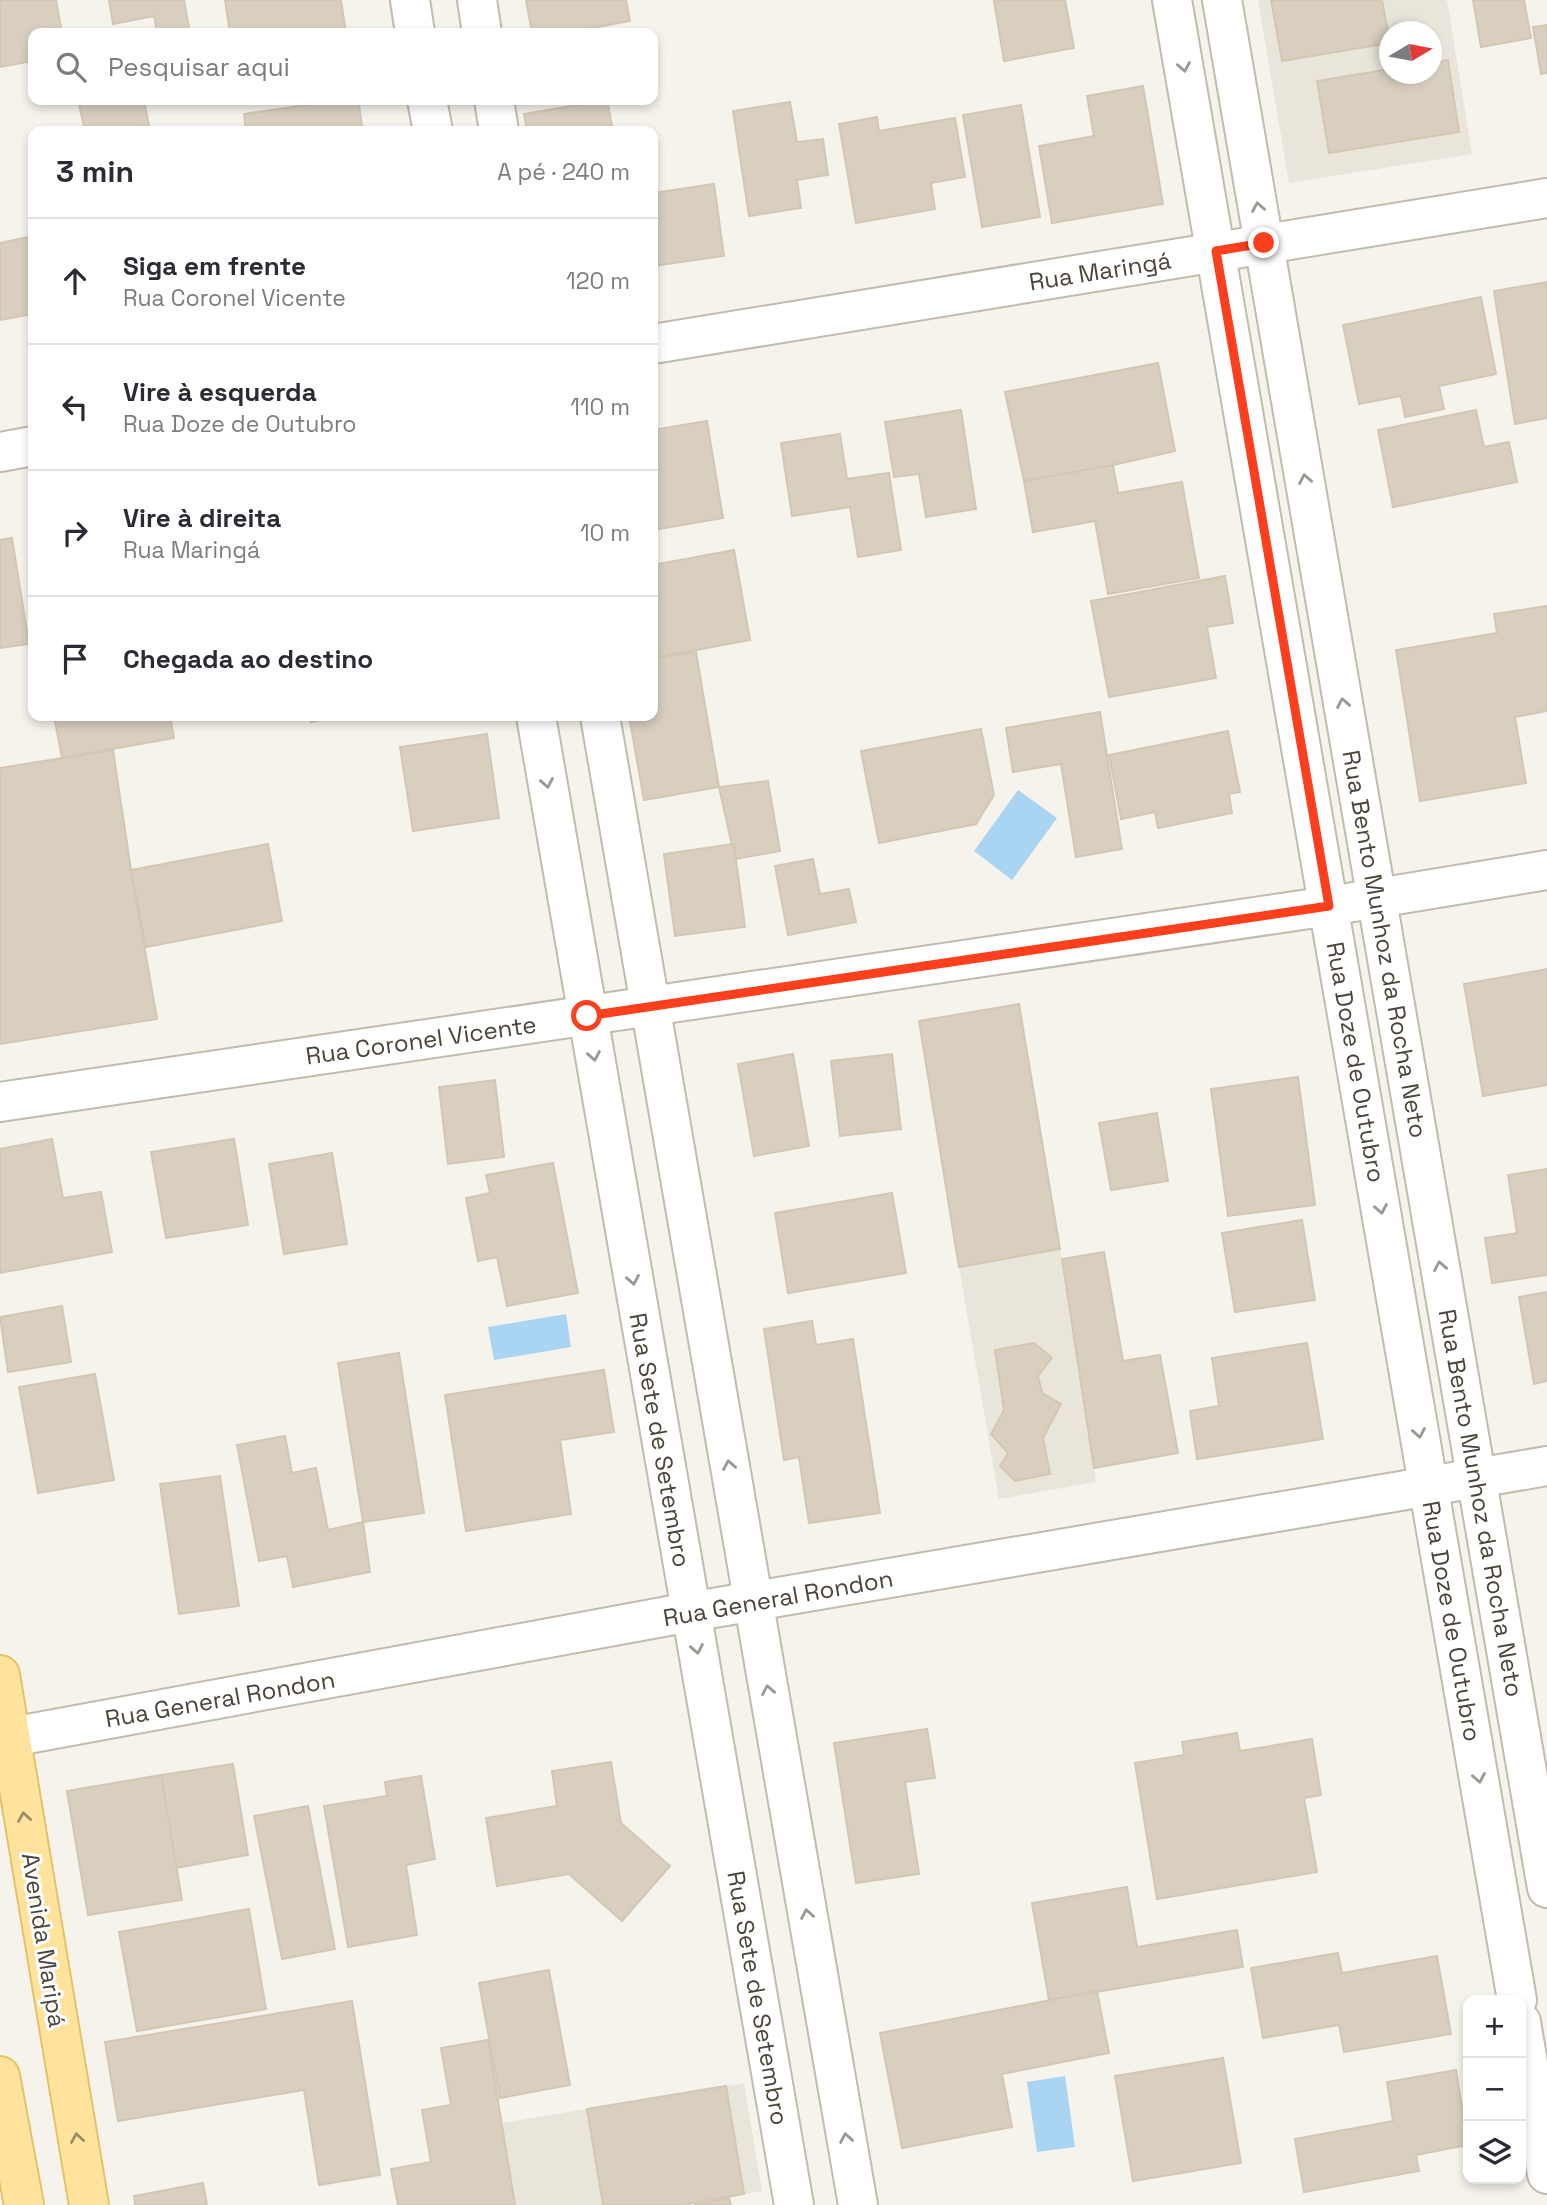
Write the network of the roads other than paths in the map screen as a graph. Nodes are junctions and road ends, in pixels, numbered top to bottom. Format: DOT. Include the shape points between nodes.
graph roads {
  1 [pos="410,0"];
  2 [pos="477,0"];
  3 [pos="1172,0"];
  4 [pos="1222,0"];
  5 [pos="414,28"];
  6 [pos="481,28"];
  7 [pos="428,105"];
  8 [pos="495,105"];
  9 [pos="432,126"];
  10 [pos="498,126"];
  11 [pos="1547,198"];
  12 [pos="1264,243"];
  13 [pos="1216,251"];
  14 [pos="658,343"];
  15 [pos="28,447"];
  16 [pos="0,452"];
  17 [pos="537,721"];
  18 [pos="601,721"];
  19 [pos="1547,870"];
  20 [pos="1377,898"];
  21 [pos="1329,906"];
  22 [pos="650,1006"];
  23 [pos="587,1016"];
  24 [pos="0,1102"];
  25 [pos="1547,1466"];
  26 [pos="1476,1477"];
  27 [pos="1428,1487"];
  28 [pos="752,1601"];
  29 [pos="690,1612"];
  30 [pos="0,1675"];
  31 [pos="5,1738"];
  32 [pos="1547,1888"];
  33 [pos="1516,1995"];
  34 [pos="1526,2051"];
  35 [pos="0,2076"];
  36 [pos="1547,2174"];
  37 [pos="24,2205"];
  38 [pos="89,2205"];
  39 [pos="794,2205"];
  40 [pos="858,2205"];
  1 -- 5 [label="street"];
  2 -- 6 [label="street"];
  3 -- 13 [label="street, Rua Doze de Outubro, one-way"];
  12 -- 4 [label="street, Rua Bento Munhoz da Rocha Neto, one-way"];
  7 -- 9 [label="street"];
  8 -- 10 [label="street"];
  11 -- 12 [label="street, Rua Maringá"];
  12 -- 13 [label="street, Rua Maringá"];
  20 -- 12 [label="street, Rua Bento Munhoz da Rocha Neto, one-way"];
  13 -- 14 [label="street, Rua Maringá"];
  13 -- 21 [label="street, Rua Doze de Outubro"];
  15 -- 16 [label="street"];
  17 -- 23 [label="street, Rua Sete de Setembro, one-way"];
  18 -- 22 [label="street"];
  19 -- 20 [label="street, Rua Coronel Vicente"];
  20 -- 21 [label="street, Rua Coronel Vicente"];
  26 -- 20 [label="street, Rua Bento Munhoz da Rocha Neto, one-way"];
  21 -- 22 [label="street, Rua Coronel Vicente"];
  21 -- 27 [label="street, Rua Doze de Outubro, one-way"];
  22 -- 23 [label="street, Rua Coronel Vicente"];
  28 -- 22 [label="street, one-way"];
  23 -- 24 [label="street, Rua Coronel Vicente"];
  23 -- 29 [label="street, Rua Sete de Setembro, one-way"];
  25 -- 26 [label="street, Rua General Rondon"];
  26 -- 27 [label="street, Rua General Rondon"];
  26 -- 32 [label="street, Rua Bento Munhoz da Rocha Neto"];
  27 -- 28 [label="street, Rua General Rondon"];
  27 -- 33 [label="street, Rua Doze de Outubro, one-way"];
  28 -- 29 [label="street, Rua General Rondon"];
  40 -- 28 [label="street, one-way"];
  29 -- 31 [label="street, Rua General Rondon"];
  29 -- 39 [label="street, Rua Sete de Setembro, one-way"];
  30 -- 31 [label="main road, Avenida Maripá"];
  38 -- 31 [label="main road, Avenida Maripá, one-way"];
  34 -- 36 [label="street"];
  35 -- 37 [label="main road"];
}
